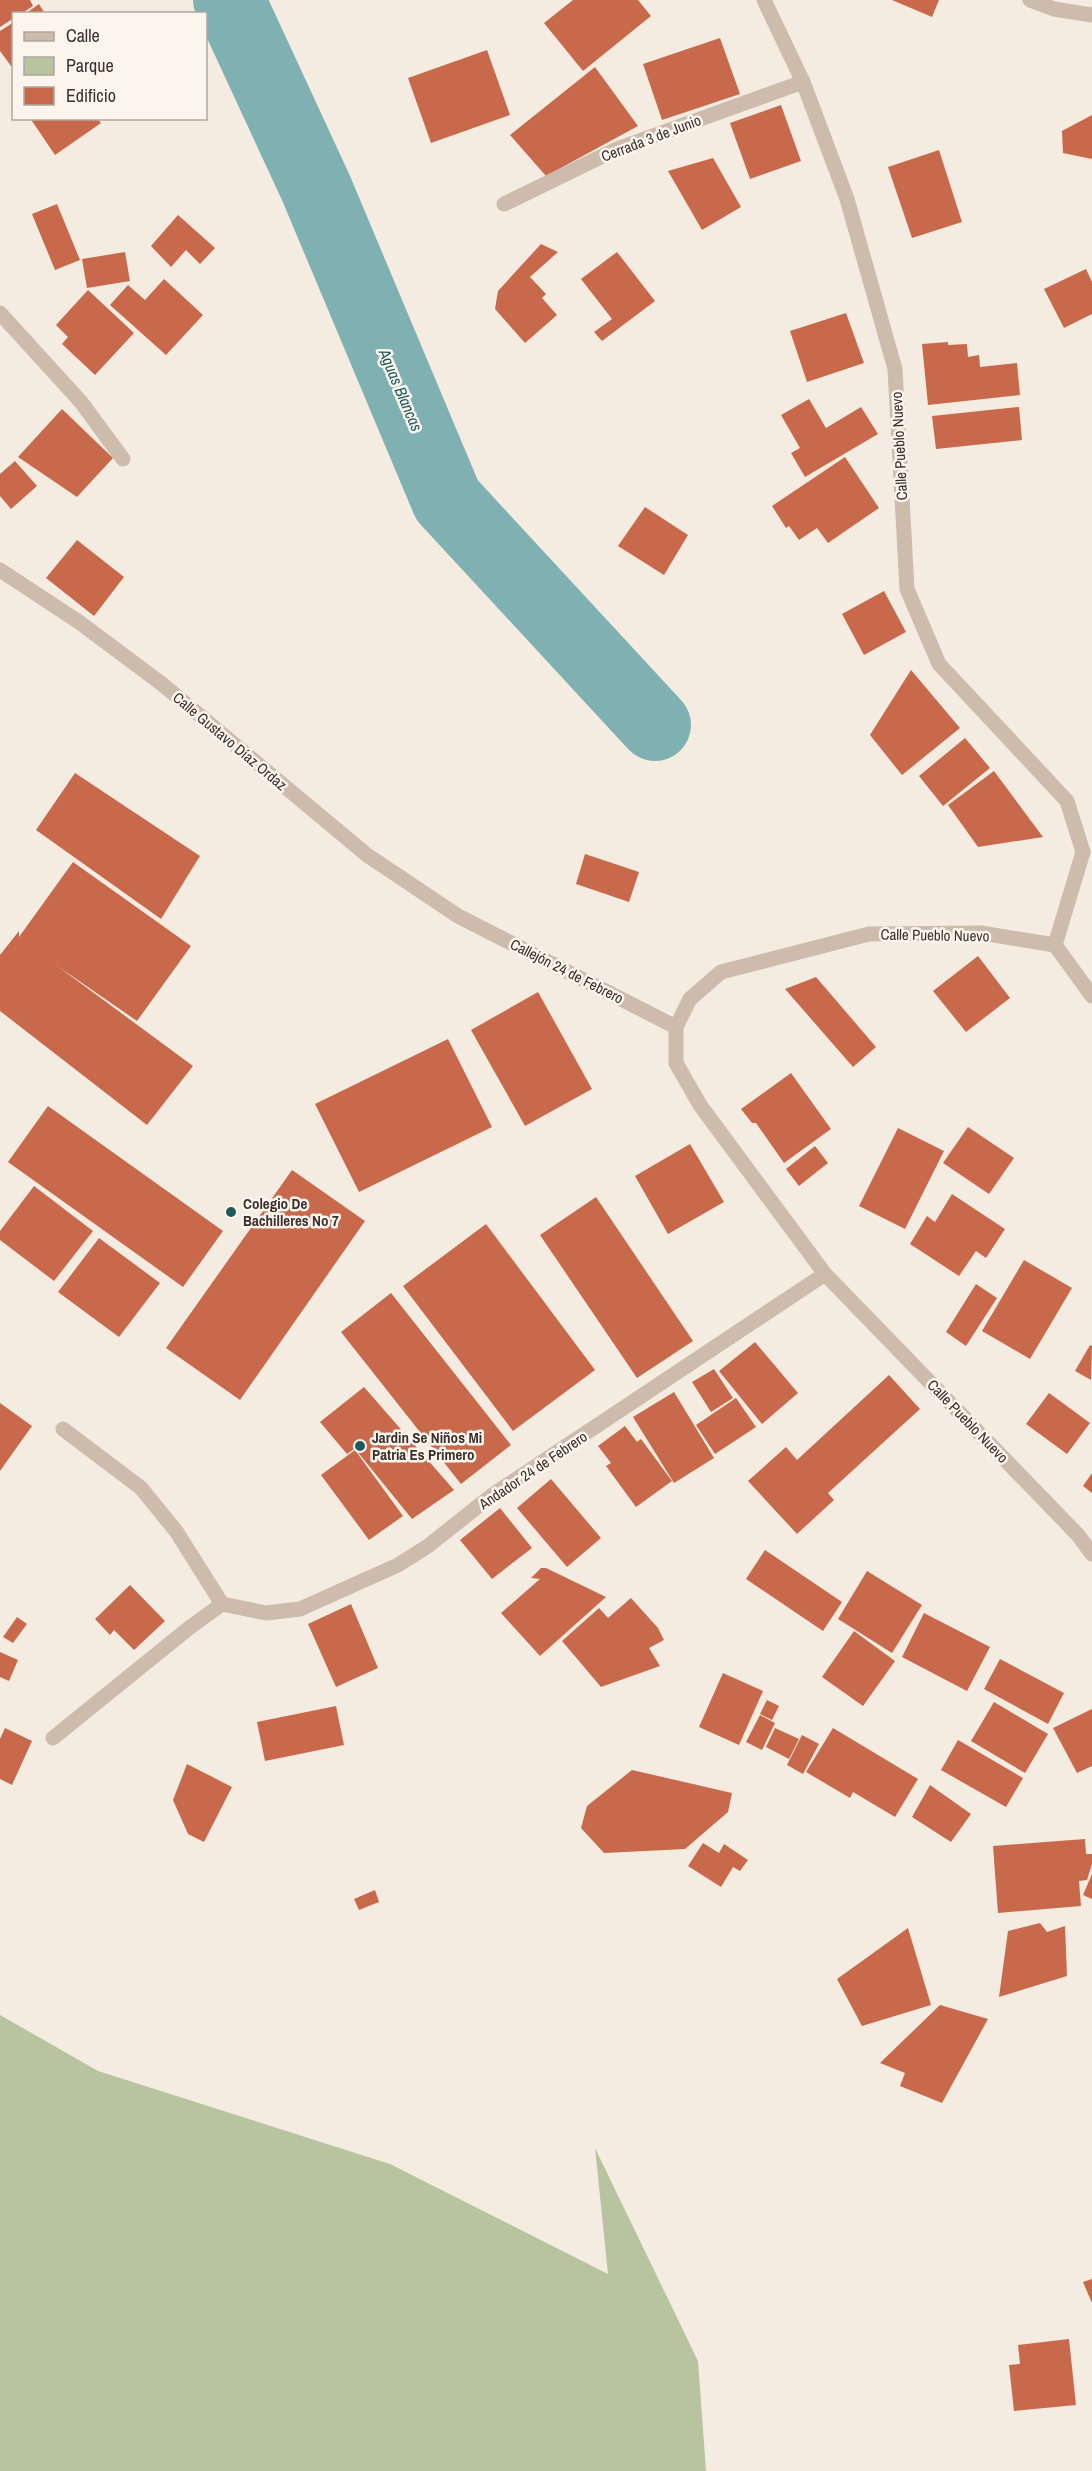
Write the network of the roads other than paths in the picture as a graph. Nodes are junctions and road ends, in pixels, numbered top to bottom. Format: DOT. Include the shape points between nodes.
graph roads {
  1 [pos="764,0"];
  2 [pos="1030,0"];
  3 [pos="1092,15"];
  4 [pos="803,82"];
  5 [pos="504,204"];
  6 [pos="0,314"];
  7 [pos="123,459"];
  8 [pos="0,570"];
  9 [pos="458,916"];
  10 [pos="1056,939"];
  11 [pos="1092,996"];
  12 [pos="676,1027"];
  13 [pos="825,1274"];
  14 [pos="63,1429"];
  15 [pos="1092,1554"];
  16 [pos="222,1604"];
  17 [pos="52,1738"];
  1 -- 4 [label="street, Calle Pueblo Nuevo"];
  2 -- 3 [label="street" via="1053,9"];
  4 -- 5 [label="street, Cerrada 3 de Junio" via="617,148"];
  4 -- 10 [label="street, Calle Pueblo Nuevo" via="847,199 895,369 907,590 939,664 1067,801 1083,852"];
  6 -- 7 [label="street" via="81,402"];
  8 -- 9 [label="street, Calle Gustavo Díaz Ordaz" via="79,621 153,677 367,855"];
  9 -- 12 [label="street, Callejón 24 de Febrero"];
  10 -- 11 [label="street"];
  10 -- 12 [label="street, Calle Pueblo Nuevo" via="981,933 868,934 721,972 690,999"];
  12 -- 13 [label="street, Calle Pueblo Nuevo" via="676,1063 700,1105"];
  13 -- 15 [label="street, Calle Pueblo Nuevo"];
  13 -- 16 [label="street, Andador 24 de Febrero" via="491,1496 398,1565 300,1609 266,1613"];
  14 -- 16 [label="street" via="141,1488 176,1531"];
  16 -- 17 [label="street"];
}
